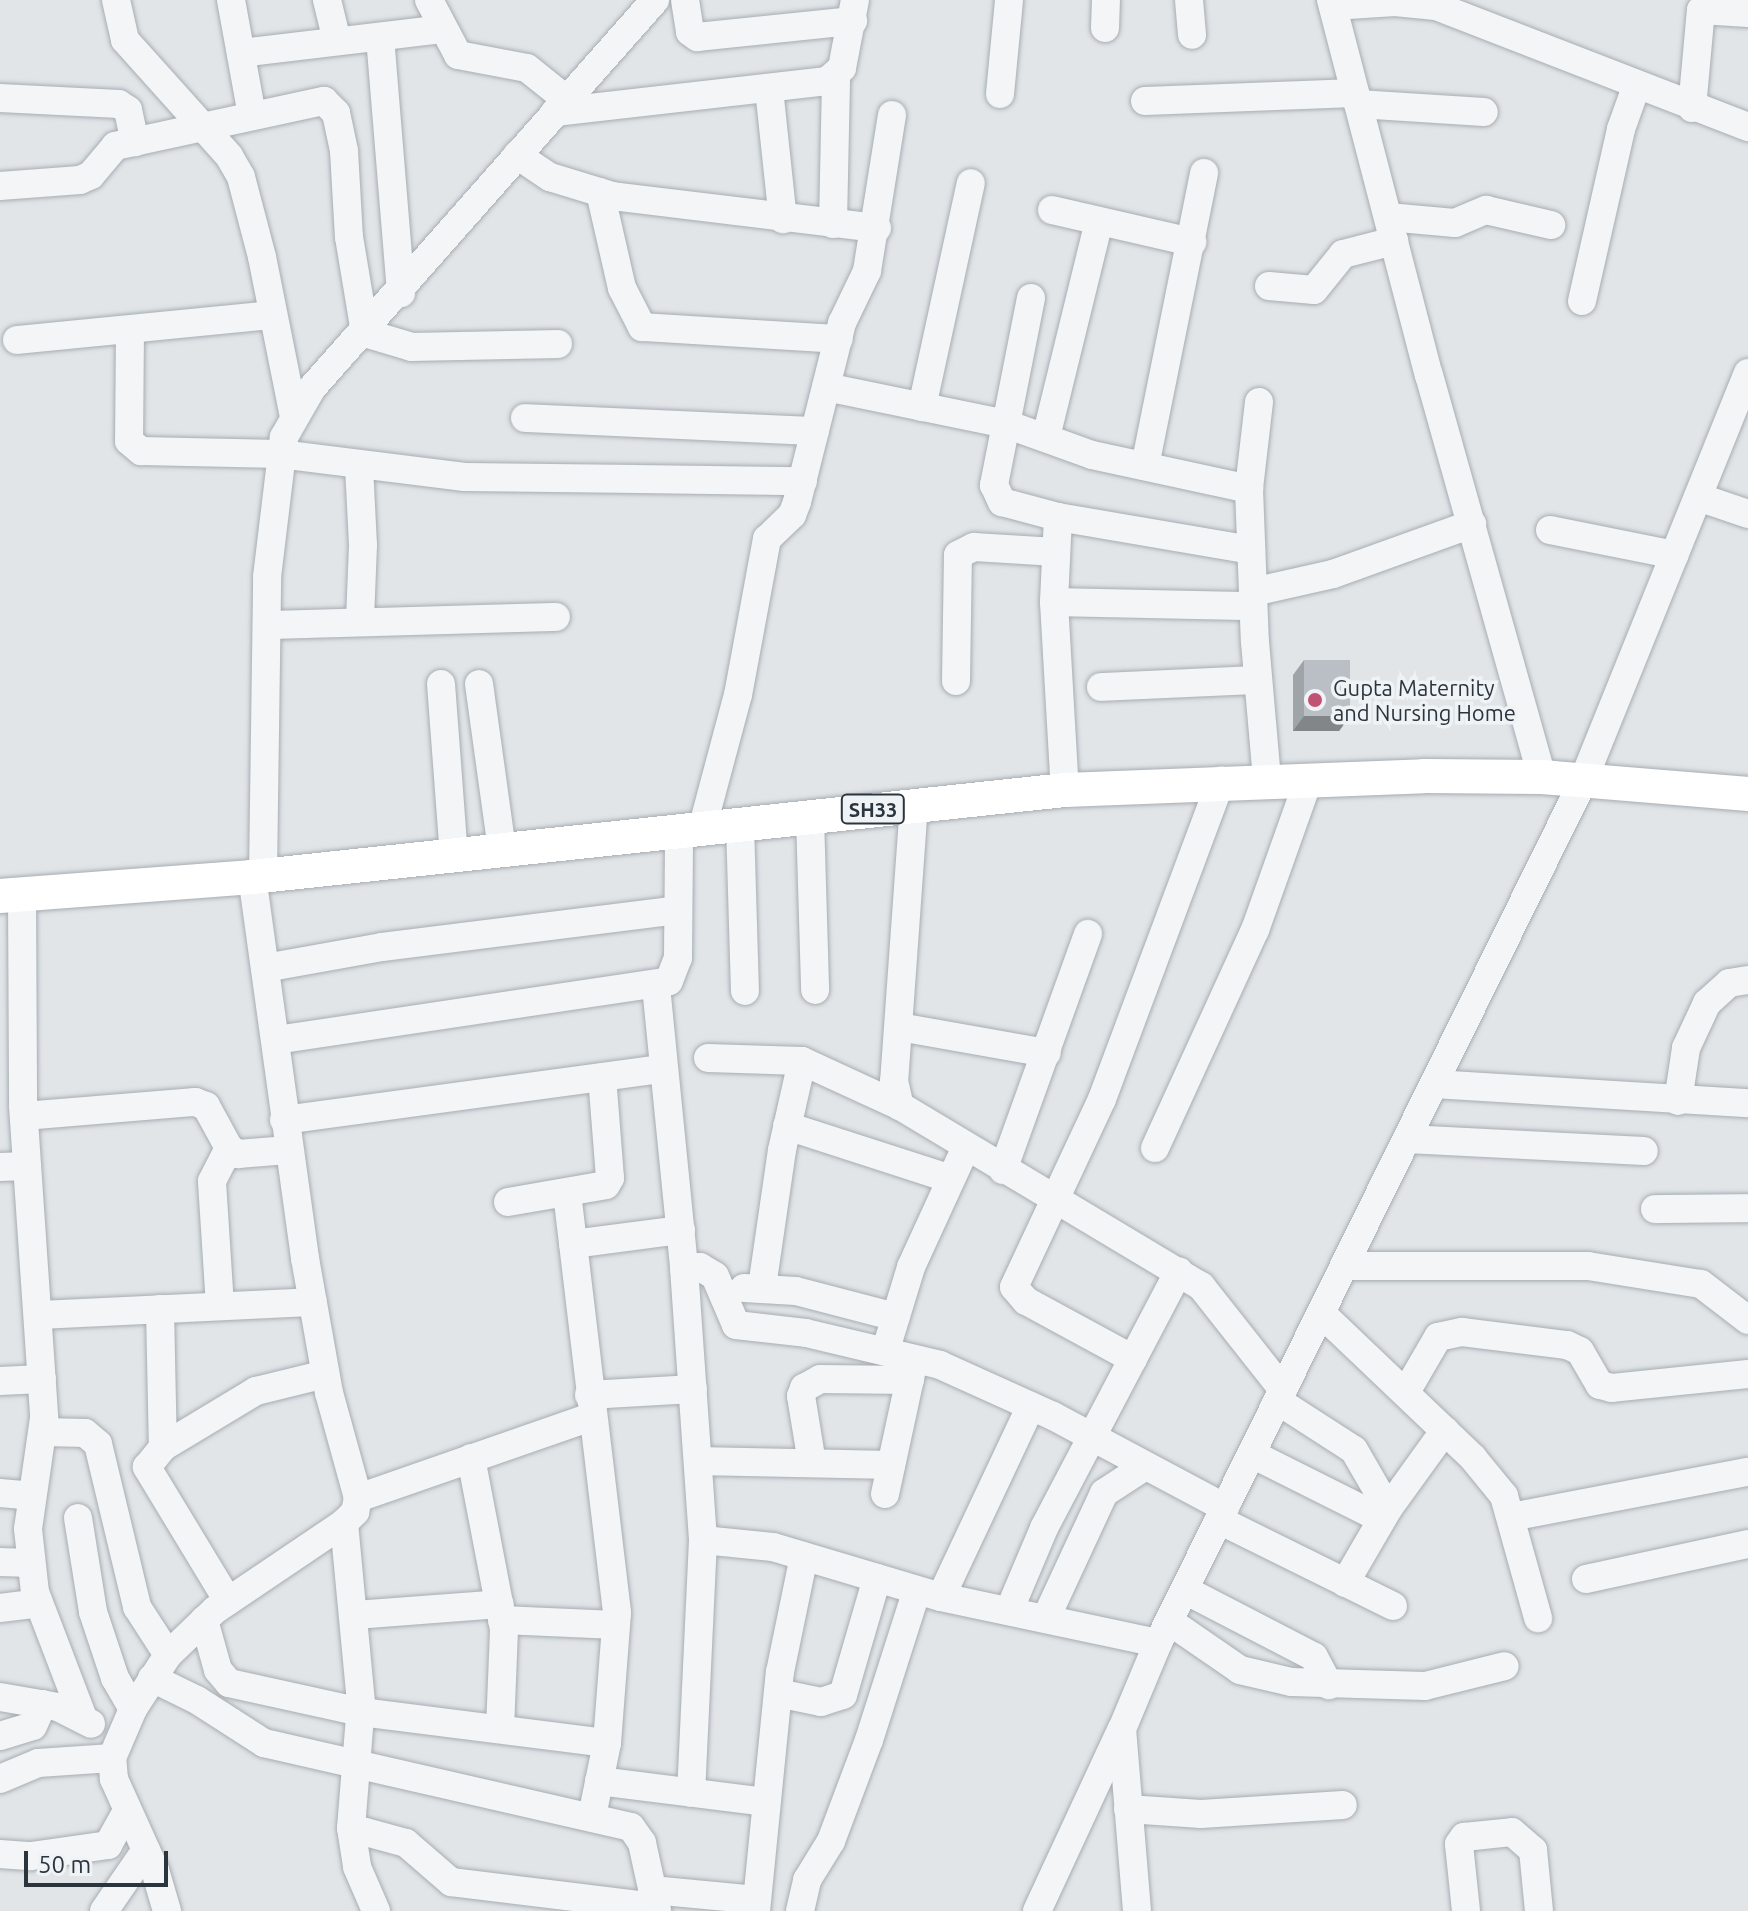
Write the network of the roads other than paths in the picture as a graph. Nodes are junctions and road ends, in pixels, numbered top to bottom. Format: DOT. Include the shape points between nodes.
graph roads {
  1 [pos="116,0"];
  2 [pos="231,0"];
  3 [pos="327,0"];
  4 [pos="429,0"];
  5 [pos="655,0"];
  6 [pos="685,0"];
  7 [pos="1009,0"];
  8 [pos="1189,0"];
  9 [pos="1332,3"];
  10 [pos="854,11"];
  11 [pos="1748,13"];
  12 [pos="441,29"];
  13 [pos="1192,35"];
  14 [pos="380,37"];
  15 [pos="337,41"];
  16 [pos="241,53"];
  17 [pos="836,75"];
  18 [pos="1636,87"];
  19 [pos="769,89"];
  20 [pos="1000,94"];
  21 [pos="0,98"];
  22 [pos="1357,98"];
  23 [pos="1145,101"];
  24 [pos="561,106"];
  25 [pos="1692,108"];
  26 [pos="1484,112"];
  27 [pos="252,115"];
  28 [pos="892,115"];
  29 [pos="201,126"];
  30 [pos="1748,127"];
  31 [pos="135,142"];
  32 [pos="517,155"];
  33 [pos="1204,173"];
  34 [pos="971,183"];
  35 [pos="0,186"];
  36 [pos="600,192"];
  37 [pos="1052,210"];
  38 [pos="783,219"];
  39 [pos="1099,221"];
  40 [pos="833,224"];
  41 [pos="1551,225"];
  42 [pos="877,228"];
  43 [pos="1391,229"];
  44 [pos="1192,242"];
  45 [pos="1269,286"];
  46 [pos="401,293"];
  47 [pos="1031,298"];
  48 [pos="1582,301"];
  49 [pos="272,315"];
  50 [pos="130,331"];
  51 [pos="365,333"];
  52 [pos="839,339"];
  53 [pos="17,340"];
  54 [pos="558,344"];
  55 [pos="1746,385"];
  56 [pos="826,387"];
  57 [pos="1259,402"];
  58 [pos="922,407"];
  59 [pos="294,417"];
  60 [pos="525,418"];
  61 [pos="1006,424"];
  62 [pos="815,431"];
  63 [pos="1046,437"];
  64 [pos="280,454"];
  65 [pos="359,466"];
  66 [pos="1145,466"];
  67 [pos="803,481"];
  68 [pos="1249,489"];
  69 [pos="1698,497"];
  70 [pos="1748,514"];
  71 [pos="1058,517"];
  72 [pos="1472,524"];
  73 [pos="1550,530"];
  74 [pos="1251,550"];
  75 [pos="1056,552"];
  76 [pos="1675,555"];
  77 [pos="1253,599"];
  78 [pos="1054,602"];
  79 [pos="556,617"];
  80 [pos="360,620"];
  81 [pos="267,625"];
  82 [pos="1258,680"];
  83 [pos="956,681"];
  84 [pos="441,684"];
  85 [pos="479,684"];
  86 [pos="1101,687"];
  87 [pos="1542,777"];
  88 [pos="1309,778"];
  89 [pos="1267,779"];
  90 [pos="1221,781"];
  91 [pos="1583,781"];
  92 [pos="1065,790"];
  93 [pos="1748,794"];
  94 [pos="914,804"];
  95 [pos="810,817"];
  96 [pos="740,824"];
  97 [pos="690,830"];
  98 [pos="502,850"];
  99 [pos="454,855"];
  100 [pos="257,876"];
  101 [pos="11,896"];
  102 [pos="678,910"];
  103 [pos="1088,934"];
  104 [pos="265,968"];
  105 [pos="1748,980"];
  106 [pos="656,986"];
  107 [pos="815,990"];
  108 [pos="11,991"];
  109 [pos="745,991"];
  110 [pos="899,1027"];
  111 [pos="276,1040"];
  112 [pos="1047,1053"];
  113 [pos="708,1058"];
  114 [pos="802,1061"];
  115 [pos="663,1069"];
  116 [pos="11,1074"];
  117 [pos="602,1077"];
  118 [pos="1434,1084"];
  119 [pos="1678,1101"];
  120 [pos="1748,1103"];
  121 [pos="900,1106"];
  122 [pos="24,1116"];
  123 [pos="284,1120"];
  124 [pos="787,1126"];
  125 [pos="1407,1139"];
  126 [pos="229,1148"];
  127 [pos="1155,1148"];
  128 [pos="965,1149"];
  129 [pos="288,1150"];
  130 [pos="1644,1151"];
  131 [pos="14,1166"];
  132 [pos="1003,1170"];
  133 [pos="951,1179"];
  134 [pos="567,1193"];
  135 [pos="1052,1197"];
  136 [pos="508,1202"];
  137 [pos="1748,1208"];
  138 [pos="1655,1209"];
  139 [pos="681,1230"];
  140 [pos="573,1244"];
  141 [pos="1345,1266"];
  142 [pos="684,1268"];
  143 [pos="1179,1271"];
  144 [pos="762,1287"];
  145 [pos="720,1288"];
  146 [pos="313,1302"];
  147 [pos="220,1306"];
  148 [pos="160,1309"];
  149 [pos="1321,1313"];
  150 [pos="38,1315"];
  151 [pos="896,1317"];
  152 [pos="1748,1320"];
  153 [pos="886,1349"];
  154 [pos="1133,1359"];
  155 [pos="912,1368"];
  156 [pos="325,1374"];
  157 [pos="1748,1374"];
  158 [pos="42,1379"];
  159 [pos="0,1381"];
  160 [pos="693,1389"];
  161 [pos="1406,1392"];
  162 [pos="1281,1395"];
  163 [pos="590,1406"];
  164 [pos="1031,1406"];
  165 [pos="1445,1430"];
  166 [pos="44,1432"];
  167 [pos="1091,1438"];
  168 [pos="163,1447"];
  169 [pos="1252,1454"];
  170 [pos="471,1458"];
  171 [pos="698,1461"];
  172 [pos="812,1463"];
  173 [pos="891,1465"];
  174 [pos="1144,1467"];
  175 [pos="1748,1472"];
  176 [pos="0,1493"];
  177 [pos="885,1494"];
  178 [pos="358,1498"];
  179 [pos="30,1509"];
  180 [pos="116,1514"];
  181 [pos="1222,1514"];
  182 [pos="1385,1514"];
  183 [pos="1511,1517"];
  184 [pos="78,1518"];
  185 [pos="344,1523"];
  186 [pos="703,1540"];
  187 [pos="1748,1544"];
  188 [pos="804,1556"];
  189 [pos="0,1562"];
  190 [pos="31,1563"];
  191 [pos="877,1578"];
  192 [pos="1586,1579"];
  193 [pos="1345,1583"];
  194 [pos="1185,1590"];
  195 [pos="929,1594"];
  196 [pos="228,1601"];
  197 [pos="39,1603"];
  198 [pos="1393,1606"];
  199 [pos="0,1608"];
  200 [pos="1009,1611"];
  201 [pos="501,1612"];
  202 [pos="355,1615"];
  203 [pos="1046,1618"];
  204 [pos="1538,1618"];
  205 [pos="204,1620"];
  206 [pos="616,1625"];
  207 [pos="1164,1632"];
  208 [pos="168,1655"];
  209 [pos="1505,1666"];
  210 [pos="152,1678"];
  211 [pos="1329,1685"];
  212 [pos="778,1693"];
  213 [pos="0,1697"];
  214 [pos="43,1704"];
  215 [pos="133,1709"];
  216 [pos="361,1712"];
  217 [pos="83,1718"];
  218 [pos="500,1728"];
  219 [pos="1122,1729"];
  220 [pos="0,1736"];
  221 [pos="607,1743"];
  222 [pos="114,1752"];
  223 [pos="359,1762"];
  224 [pos="0,1779"];
  225 [pos="599,1781"];
  226 [pos="691,1793"];
  227 [pos="765,1802"];
  228 [pos="1343,1805"];
  229 [pos="1128,1809"];
  230 [pos="126,1812"];
  231 [pos="592,1816"];
  232 [pos="351,1828"];
  233 [pos="146,1850"];
  234 [pos="0,1854"];
  235 [pos="480,1898"];
  236 [pos="564,1903"];
  237 [pos="655,1903"];
  238 [pos="756,1905"];
  239 [pos="367,1910"];
  240 [pos="104,1911"];
  241 [pos="167,1911"];
  242 [pos="800,1911"];
  243 [pos="1037,1911"];
  244 [pos="1137,1911"];
  245 [pos="1466,1911"];
  246 [pos="1539,1911"];
  1 -- 29 [label="street" via="125,40"];
  2 -- 16 [label="street"];
  3 -- 15 [label="street"];
  4 -- 12 [label="street"];
  5 -- 24 [label="street"];
  6 -- 10 [label="street" via="690,32 697,37"];
  7 -- 20 [label="street"];
  8 -- 13 [label="street"];
  9 -- 18 [label="street" via="1436,6"];
  9 -- 22 [label="street"];
  10 -- 17 [label="street"];
  11 -- 25 [label="street" via="1701,10"];
  12 -- 14 [label="street"];
  12 -- 24 [label="street" via="458,55 527,68"];
  14 -- 15 [label="street"];
  14 -- 46 [label="street"];
  15 -- 16 [label="street"];
  16 -- 27 [label="street"];
  17 -- 19 [label="street" via="827,81"];
  17 -- 40 [label="street"];
  18 -- 25 [label="street"];
  18 -- 48 [label="street"];
  19 -- 24 [label="street"];
  19 -- 38 [label="street"];
  21 -- 31 [label="street" via="119,104 128,110"];
  22 -- 23 [label="street"];
  22 -- 26 [label="street"];
  22 -- 43 [label="street"];
  24 -- 32 [label="street"];
  25 -- 30 [label="street"];
  27 -- 29 [label="street"];
  27 -- 51 [label="street" via="324,101 336,113"];
  28 -- 42 [label="street"];
  29 -- 31 [label="street"];
  29 -- 49 [label="street" via="241,177"];
  31 -- 35 [label="street" via="105,153 91,175 80,180"];
  32 -- 36 [label="street" via="550,177"];
  32 -- 46 [label="street"];
  33 -- 44 [label="street"];
  34 -- 58 [label="street"];
  36 -- 38 [label="street" via="672,207"];
  36 -- 52 [label="street" via="622,288 642,327"];
  37 -- 39 [label="street"];
  38 -- 40 [label="street"];
  39 -- 44 [label="street"];
  39 -- 63 [label="street"];
  40 -- 42 [label="street"];
  41 -- 43 [label="street" via="1486,210 1455,223"];
  42 -- 52 [label="street" via="867,271"];
  43 -- 45 [label="street" via="1343,254 1314,290"];
  43 -- 72 [label="street"];
  44 -- 66 [label="street" via="1165,350"];
  46 -- 51 [label="street"];
  47 -- 61 [label="street"];
  49 -- 50 [label="street"];
  49 -- 59 [label="street"];
  50 -- 53 [label="street"];
  50 -- 64 [label="street" via="133,447"];
  51 -- 54 [label="street" via="425,348"];
  51 -- 59 [label="street" via="312,388"];
  52 -- 56 [label="street"];
  55 -- 69 [label="street"];
  56 -- 58 [label="street"];
  56 -- 62 [label="street"];
  57 -- 68 [label="street"];
  58 -- 61 [label="street"];
  59 -- 64 [label="street"];
  60 -- 62 [label="street"];
  61 -- 63 [label="street"];
  61 -- 71 [label="street" via="997,493 1008,506"];
  62 -- 67 [label="street"];
  63 -- 66 [label="street"];
  64 -- 65 [label="street"];
  64 -- 81 [label="street"];
  65 -- 67 [label="street" via="465,477"];
  65 -- 80 [label="street"];
  66 -- 68 [label="street"];
  67 -- 97 [label="street" via="792,515 767,539 738,695"];
  68 -- 74 [label="street"];
  69 -- 70 [label="street"];
  69 -- 76 [label="street"];
  71 -- 74 [label="street"];
  71 -- 75 [label="street"];
  72 -- 77 [label="street"];
  72 -- 87 [label="street"];
  73 -- 76 [label="street"];
  74 -- 77 [label="street"];
  75 -- 78 [label="street"];
  75 -- 83 [label="street" via="974,547 958,555"];
  76 -- 91 [label="street"];
  77 -- 78 [label="street"];
  77 -- 82 [label="street"];
  78 -- 92 [label="street"];
  79 -- 80 [label="street"];
  80 -- 81 [label="street"];
  81 -- 100 [label="street"];
  82 -- 86 [label="street"];
  82 -- 89 [label="street"];
  84 -- 99 [label="street"];
  85 -- 98 [label="street"];
  87 -- 88 [label="main road, SH33"];
  87 -- 91 [label="main road, SH33"];
  88 -- 89 [label="main road, SH33"];
  88 -- 127 [label="street" via="1255,930"];
  89 -- 90 [label="main road, SH33"];
  90 -- 92 [label="main road, SH33"];
  90 -- 135 [label="street" via="1102,1099"];
  91 -- 93 [label="main road, SH33"];
  91 -- 118 [label="street"];
  92 -- 94 [label="main road, SH33"];
  94 -- 95 [label="main road, SH33"];
  94 -- 110 [label="street"];
  95 -- 96 [label="main road, SH33"];
  95 -- 107 [label="street"];
  96 -- 97 [label="main road, SH33"];
  96 -- 109 [label="street"];
  97 -- 98 [label="main road, SH33"];
  97 -- 102 [label="street"];
  98 -- 99 [label="main road, SH33"];
  99 -- 100 [label="main road, SH33"];
  100 -- 101 [label="main road, SH33"];
  100 -- 104 [label="street"];
  101 -- 108 [label="street"];
  102 -- 104 [label="street" via="398,944"];
  102 -- 106 [label="street" via="675,972"];
  103 -- 112 [label="street"];
  104 -- 111 [label="street"];
  105 -- 119 [label="street" via="1729,983 1707,1003 1686,1048"];
  106 -- 111 [label="street" via="511,1002"];
  106 -- 115 [label="street"];
  108 -- 116 [label="street"];
  110 -- 112 [label="street"];
  110 -- 121 [label="street" via="894,1081"];
  111 -- 123 [label="street"];
  112 -- 132 [label="street"];
  113 -- 114 [label="street"];
  114 -- 121 [label="street"];
  114 -- 124 [label="street"];
  115 -- 117 [label="street"];
  115 -- 139 [label="street"];
  116 -- 122 [label="street"];
  117 -- 123 [label="street"];
  117 -- 134 [label="street" via="610,1178 600,1189"];
  118 -- 119 [label="street"];
  118 -- 125 [label="street"];
  119 -- 120 [label="street"];
  121 -- 128 [label="street"];
  122 -- 126 [label="street" via="195,1102 206,1106"];
  122 -- 131 [label="street"];
  123 -- 129 [label="street"];
  124 -- 133 [label="street"];
  124 -- 144 [label="street"];
  125 -- 130 [label="street"];
  125 -- 141 [label="street"];
  126 -- 129 [label="street" via="238,1154"];
  126 -- 147 [label="street" via="212,1181"];
  128 -- 132 [label="street"];
  128 -- 133 [label="street"];
  129 -- 146 [label="street"];
  131 -- 150 [label="street"];
  132 -- 135 [label="street"];
  133 -- 151 [label="street"];
  134 -- 136 [label="street"];
  134 -- 140 [label="street"];
  135 -- 143 [label="street"];
  135 -- 154 [label="street" via="1014,1287 1026,1301"];
  137 -- 138 [label="street"];
  139 -- 140 [label="street"];
  139 -- 142 [label="street"];
  140 -- 163 [label="street"];
  141 -- 149 [label="street"];
  141 -- 152 [label="street" via="1588,1266 1701,1284"];
  142 -- 145 [label="street" via="708,1269"];
  142 -- 160 [label="street"];
  143 -- 154 [label="street"];
  143 -- 162 [label="street" via="1217,1303"];
  144 -- 145 [label="street"];
  144 -- 151 [label="street"];
  145 -- 153 [label="street" via="736,1325"];
  146 -- 147 [label="street"];
  146 -- 156 [label="street"];
  147 -- 148 [label="street"];
  148 -- 150 [label="street"];
  148 -- 168 [label="street"];
  149 -- 161 [label="street"];
  149 -- 162 [label="street"];
  150 -- 158 [label="street"];
  151 -- 153 [label="street"];
  153 -- 155 [label="street"];
  154 -- 167 [label="street"];
  155 -- 164 [label="street"];
  155 -- 172 [label="street" via="820,1379 804,1388"];
  155 -- 173 [label="street"];
  156 -- 168 [label="street" via="256,1391"];
  156 -- 178 [label="street"];
  157 -- 161 [label="street" via="1612,1388 1600,1385 1580,1351 1567,1345 1462,1332 1438,1337"];
  158 -- 159 [label="street"];
  158 -- 166 [label="street"];
  160 -- 163 [label="street"];
  160 -- 171 [label="street"];
  161 -- 165 [label="street"];
  162 -- 169 [label="street"];
  162 -- 182 [label="street" via="1354,1450"];
  163 -- 170 [label="street"];
  163 -- 206 [label="street" via="613,1553"];
  164 -- 167 [label="street"];
  164 -- 195 [label="street"];
  165 -- 182 [label="street"];
  165 -- 183 [label="street" via="1491,1478"];
  166 -- 179 [label="street"];
  166 -- 180 [label="street" via="92,1436"];
  167 -- 174 [label="street"];
  167 -- 200 [label="street"];
  168 -- 196 [label="street" via="147,1467 150,1475"];
  169 -- 181 [label="street"];
  169 -- 182 [label="street"];
  170 -- 178 [label="street"];
  170 -- 201 [label="street"];
  171 -- 172 [label="street"];
  171 -- 186 [label="street"];
  172 -- 173 [label="street"];
  173 -- 177 [label="street"];
  174 -- 181 [label="street"];
  174 -- 203 [label="street" via="1104,1493"];
  175 -- 183 [label="street"];
  176 -- 179 [label="street"];
  178 -- 185 [label="street" via="355,1512"];
  179 -- 184 [label="street"];
  179 -- 190 [label="street"];
  180 -- 184 [label="street"];
  180 -- 208 [label="street" via="137,1607"];
  181 -- 193 [label="street"];
  181 -- 194 [label="street"];
  182 -- 193 [label="street"];
  183 -- 204 [label="street"];
  184 -- 215 [label="street" via="93,1612 115,1678"];
  185 -- 196 [label="street"];
  185 -- 202 [label="street"];
  186 -- 188 [label="street" via="757,1544"];
  186 -- 226 [label="street"];
  187 -- 192 [label="street"];
  188 -- 191 [label="street"];
  188 -- 212 [label="street"];
  189 -- 190 [label="street"];
  190 -- 197 [label="street"];
  191 -- 195 [label="street"];
  191 -- 212 [label="street" via="843,1695 821,1702"];
  193 -- 198 [label="street"];
  194 -- 207 [label="street"];
  194 -- 211 [label="street" via="1314,1657"];
  195 -- 200 [label="street"];
  195 -- 242 [label="street" via="831,1841 807,1880"];
  196 -- 205 [label="street"];
  197 -- 199 [label="street"];
  197 -- 217 [label="street"];
  200 -- 203 [label="street"];
  201 -- 202 [label="street"];
  201 -- 206 [label="street"];
  201 -- 218 [label="street"];
  202 -- 216 [label="street"];
  203 -- 207 [label="street"];
  205 -- 208 [label="street"];
  205 -- 216 [label="street" via="223,1679"];
  206 -- 221 [label="street"];
  207 -- 211 [label="street" via="1250,1674"];
  207 -- 219 [label="street"];
  208 -- 210 [label="street"];
  209 -- 211 [label="street" via="1425,1686"];
  210 -- 215 [label="street"];
  210 -- 223 [label="street" via="264,1743"];
  212 -- 227 [label="street"];
  213 -- 214 [label="street"];
  214 -- 217 [label="street"];
  214 -- 220 [label="street" via="33,1726"];
  215 -- 222 [label="street"];
  216 -- 218 [label="street"];
  216 -- 223 [label="street"];
  217 -- 222 [label="street"];
  218 -- 221 [label="street"];
  219 -- 229 [label="street"];
  219 -- 243 [label="street"];
  221 -- 225 [label="street"];
  222 -- 224 [label="street" via="38,1763"];
  222 -- 230 [label="street"];
  223 -- 231 [label="street"];
  223 -- 232 [label="street"];
  225 -- 226 [label="street"];
  225 -- 231 [label="street"];
  226 -- 227 [label="street"];
  227 -- 238 [label="street"];
  228 -- 229 [label="street" via="1201,1814"];
  229 -- 244 [label="street"];
  230 -- 233 [label="street"];
  230 -- 234 [label="street" via="108,1845 31,1856"];
  231 -- 237 [label="street" via="637,1833"];
  232 -- 235 [label="street" via="406,1843 451,1882"];
  232 -- 239 [label="street"];
  233 -- 240 [label="street"];
  233 -- 241 [label="street"];
  235 -- 236 [label="street"];
  236 -- 237 [label="street"];
  237 -- 238 [label="street"];
  245 -- 246 [label="street" via="1459,1844 1464,1837 1512,1832 1533,1850"];
}
